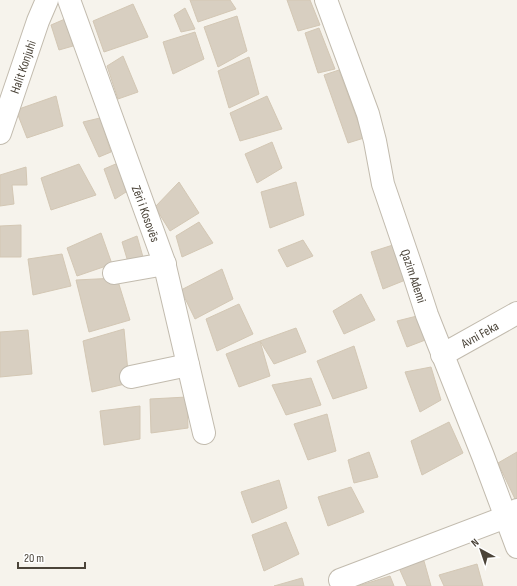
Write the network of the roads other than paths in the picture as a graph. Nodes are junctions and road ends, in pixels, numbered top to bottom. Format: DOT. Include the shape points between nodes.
graph roads {
  1 [pos="47,0"];
  2 [pos="69,0"];
  3 [pos="326,0"];
  4 [pos="0,133"];
  5 [pos="166,269"];
  6 [pos="116,277"];
  7 [pos="517,313"];
  8 [pos="442,355"];
  9 [pos="188,365"];
  10 [pos="131,377"];
  11 [pos="204,433"];
  12 [pos="512,513"];
  13 [pos="517,547"];
  14 [pos="340,580"];
  1 -- 4 [label="street, Halit Konjuhi"];
  2 -- 5 [label="street, Zëri i Kosovës"];
  3 -- 8 [label="street, Qazim Ademi" via="368,114 383,184"];
  5 -- 6 [label="street"];
  5 -- 9 [label="street, Zëri i Kosovës"];
  7 -- 8 [label="street, Avni Feka"];
  8 -- 12 [label="street, Qazim Ademi" via="483,456"];
  9 -- 10 [label="street"];
  9 -- 11 [label="street, Zëri i Kosovës"];
  12 -- 13 [label="street, Qazim Ademi"];
  12 -- 14 [label="street"];
}
